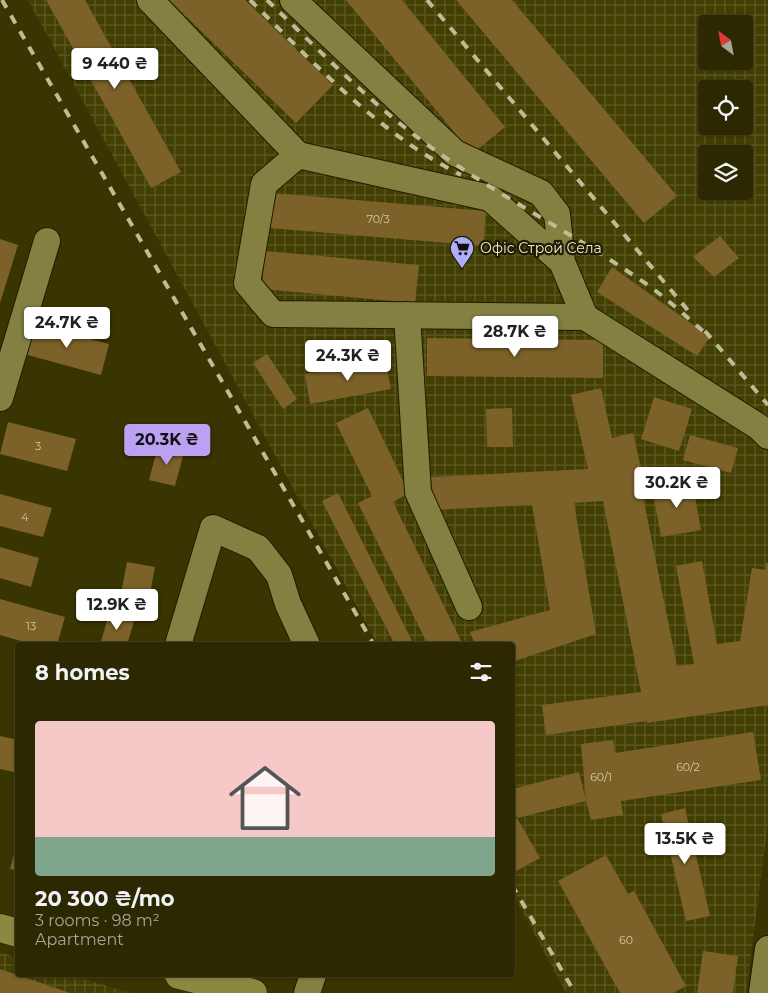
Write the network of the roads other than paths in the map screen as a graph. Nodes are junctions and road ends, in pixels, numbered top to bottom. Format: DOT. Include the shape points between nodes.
graph roads {
  1 [pos="150,0"];
  2 [pos="293,0"];
  3 [pos="298,155"];
  4 [pos="46,241"];
  5 [pos="562,262"];
  6 [pos="407,315"];
  7 [pos="584,317"];
  8 [pos="0,398"];
  9 [pos="768,436"];
  10 [pos="469,608"];
  11 [pos="179,642"];
  12 [pos="306,642"];
  13 [pos="0,928"];
  14 [pos="15,932"];
  15 [pos="768,949"];
  16 [pos="187,977"];
  17 [pos="313,977"];
  18 [pos="253,993"];
  19 [pos="307,993"];
  20 [pos="762,993"];
  1 -- 3 [label="street"];
  2 -- 5 [label="street" via="456,153 541,193 557,214"];
  3 -- 5 [label="street" via="490,198"];
  3 -- 6 [label="street" via="264,184 247,283 272,314"];
  4 -- 8 [label="street"];
  5 -- 7 [label="street"];
  6 -- 7 [label="street"];
  6 -- 10 [label="street" via="418,492"];
  7 -- 9 [label="street" via="759,427"];
  11 -- 12 [label="street" via="213,528 258,548 279,575"];
  13 -- 14 [label="main road"];
  15 -- 20 [label="street"];
  16 -- 18 [label="main road"];
  17 -- 19 [label="street"];
}
